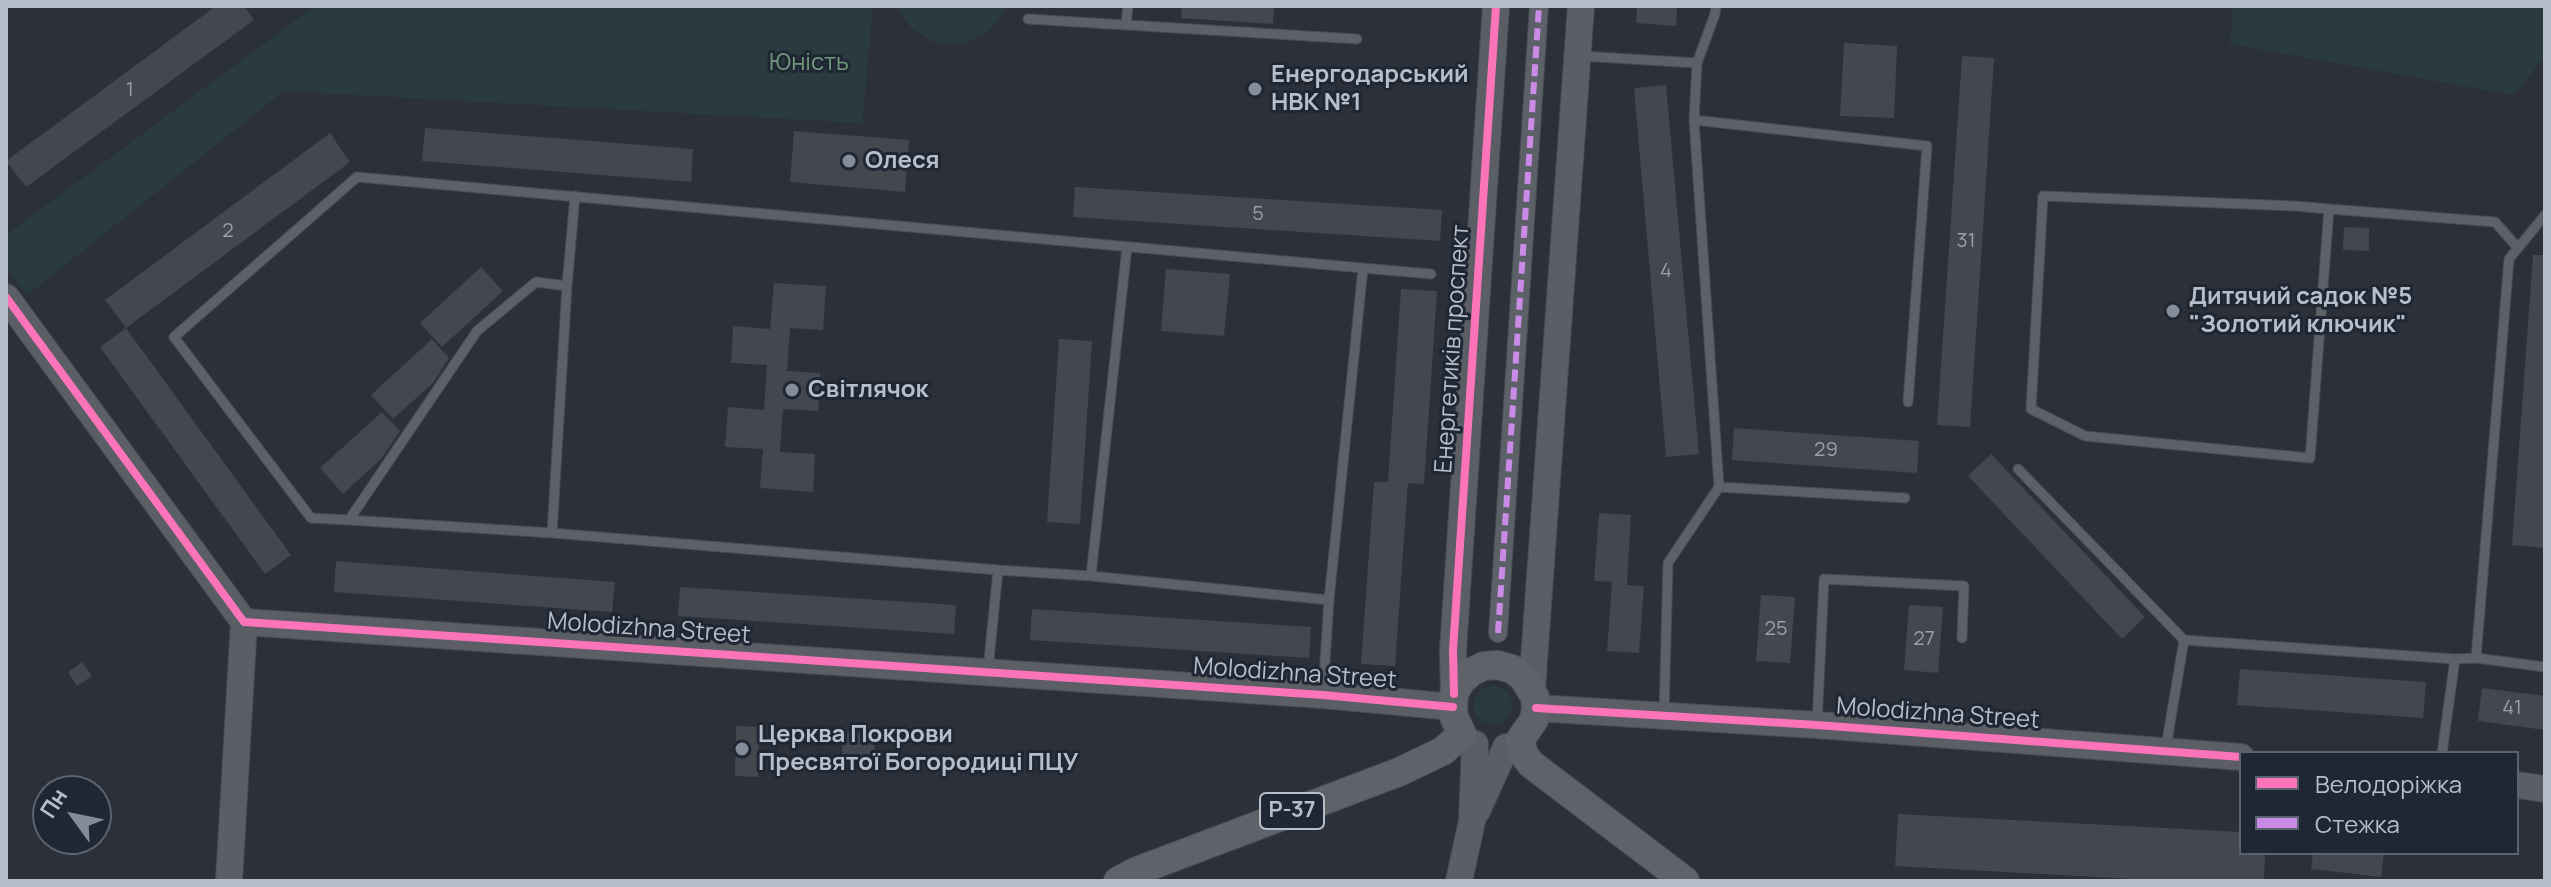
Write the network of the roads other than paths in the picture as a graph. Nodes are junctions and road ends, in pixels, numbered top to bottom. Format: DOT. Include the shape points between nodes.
graph roads {
  1 [pos="1128,6"];
  2 [pos="1496,6"];
  3 [pos="1539,6"];
  4 [pos="1581,6"];
  5 [pos="1716,6"];
  6 [pos="1028,19"];
  7 [pos="1126,25"];
  8 [pos="1357,39"];
  9 [pos="1577,56"];
  10 [pos="1697,63"];
  11 [pos="1694,120"];
  12 [pos="575,196"];
  13 [pos="2329,209"];
  14 [pos="2545,215"];
  15 [pos="1127,247"];
  16 [pos="2518,248"];
  17 [pos="1363,268"];
  18 [pos="1431,274"];
  19 [pos="567,286"];
  20 [pos="6,297"];
  21 [pos="1908,402"];
  22 [pos="2018,469"];
  23 [pos="1719,487"];
  24 [pos="1905,498"];
  25 [pos="349,520"];
  26 [pos="552,533"];
  27 [pos="998,570"];
  28 [pos="1091,576"];
  29 [pos="1329,600"];
  30 [pos="244,622"];
  31 [pos="1498,633"];
  32 [pos="1962,638"];
  33 [pos="2184,640"];
  34 [pos="2476,658"];
  35 [pos="2455,659"];
  36 [pos="2545,667"];
  37 [pos="988,672"];
  38 [pos="1323,695"];
  39 [pos="1534,698"];
  40 [pos="1454,700"];
  41 [pos="1664,715"];
  42 [pos="1817,725"];
  43 [pos="1469,739"];
  44 [pos="1513,744"];
  45 [pos="2166,750"];
  46 [pos="2442,751"];
  47 [pos="2239,757"];
  48 [pos="2519,785"];
  49 [pos="2545,789"];
  50 [pos="1472,821"];
  51 [pos="229,881"];
  52 [pos="1118,881"];
  53 [pos="1459,881"];
  54 [pos="1686,881"];
  1 -- 7 [label="lane"];
  2 -- 40 [label="street, Енергетиків проспект" via="1453,650"];
  3 -- 31 [label="street"];
  4 -- 9 [label="street"];
  5 -- 10 [label="lane"];
  6 -- 7 [label="lane"];
  7 -- 8 [label="lane"];
  9 -- 10 [label="lane"];
  9 -- 39 [label="street"];
  10 -- 11 [label="lane"];
  11 -- 21 [label="lane" via="1927,146"];
  11 -- 23 [label="lane"];
  12 -- 15 [label="lane"];
  12 -- 19 [label="lane"];
  12 -- 25 [label="lane" via="357,177 174,337 311,518"];
  13 -- 13 [label="lane" via="2043,196 2031,409 2085,436 2310,458"];
  13 -- 16 [label="lane" via="2495,222"];
  14 -- 16 [label="lane"];
  15 -- 17 [label="lane"];
  15 -- 28 [label="lane"];
  16 -- 34 [label="lane" via="2509,259"];
  17 -- 18 [label="lane"];
  17 -- 29 [label="lane"];
  19 -- 25 [label="lane" via="536,282 477,331"];
  19 -- 26 [label="lane"];
  20 -- 30 [label="street"];
  22 -- 33 [label="lane"];
  23 -- 24 [label="lane"];
  23 -- 41 [label="lane" via="1668,563"];
  25 -- 26 [label="lane"];
  26 -- 27 [label="lane"];
  27 -- 28 [label="lane"];
  27 -- 37 [label="lane"];
  28 -- 29 [label="lane"];
  29 -- 38 [label="lane"];
  30 -- 37 [label="street, Molodizhna Street"];
  30 -- 51 [label="street"];
  32 -- 42 [label="lane" via="1964,586 1824,579"];
  33 -- 35 [label="lane"];
  33 -- 45 [label="lane"];
  34 -- 35 [label="lane"];
  34 -- 36 [label="lane"];
  35 -- 46 [label="lane"];
  37 -- 38 [label="street, Molodizhna Street"];
  38 -- 40 [label="street, Molodizhna Street"];
  39 -- 40 [label="main road" via="1523,677 1498,665 1471,672"];
  39 -- 41 [label="street, Molodizhna Street"];
  39 -- 44 [label="main road" via="1534,720"];
  40 -- 43 [label="main road" via="1457,726"];
  41 -- 42 [label="street, Molodizhna Street"];
  42 -- 45 [label="street, Molodizhna Street"];
  43 -- 44 [label="street" via="1490,749"];
  43 -- 50 [label="street"];
  43 -- 52 [label="main road, Р-37" via="1399,772"];
  44 -- 50 [label="street"];
  44 -- 54 [label="main road" via="1531,764"];
  45 -- 47 [label="street, Molodizhna Street"];
  48 -- 49 [label="street"];
  50 -- 53 [label="street"];
}
